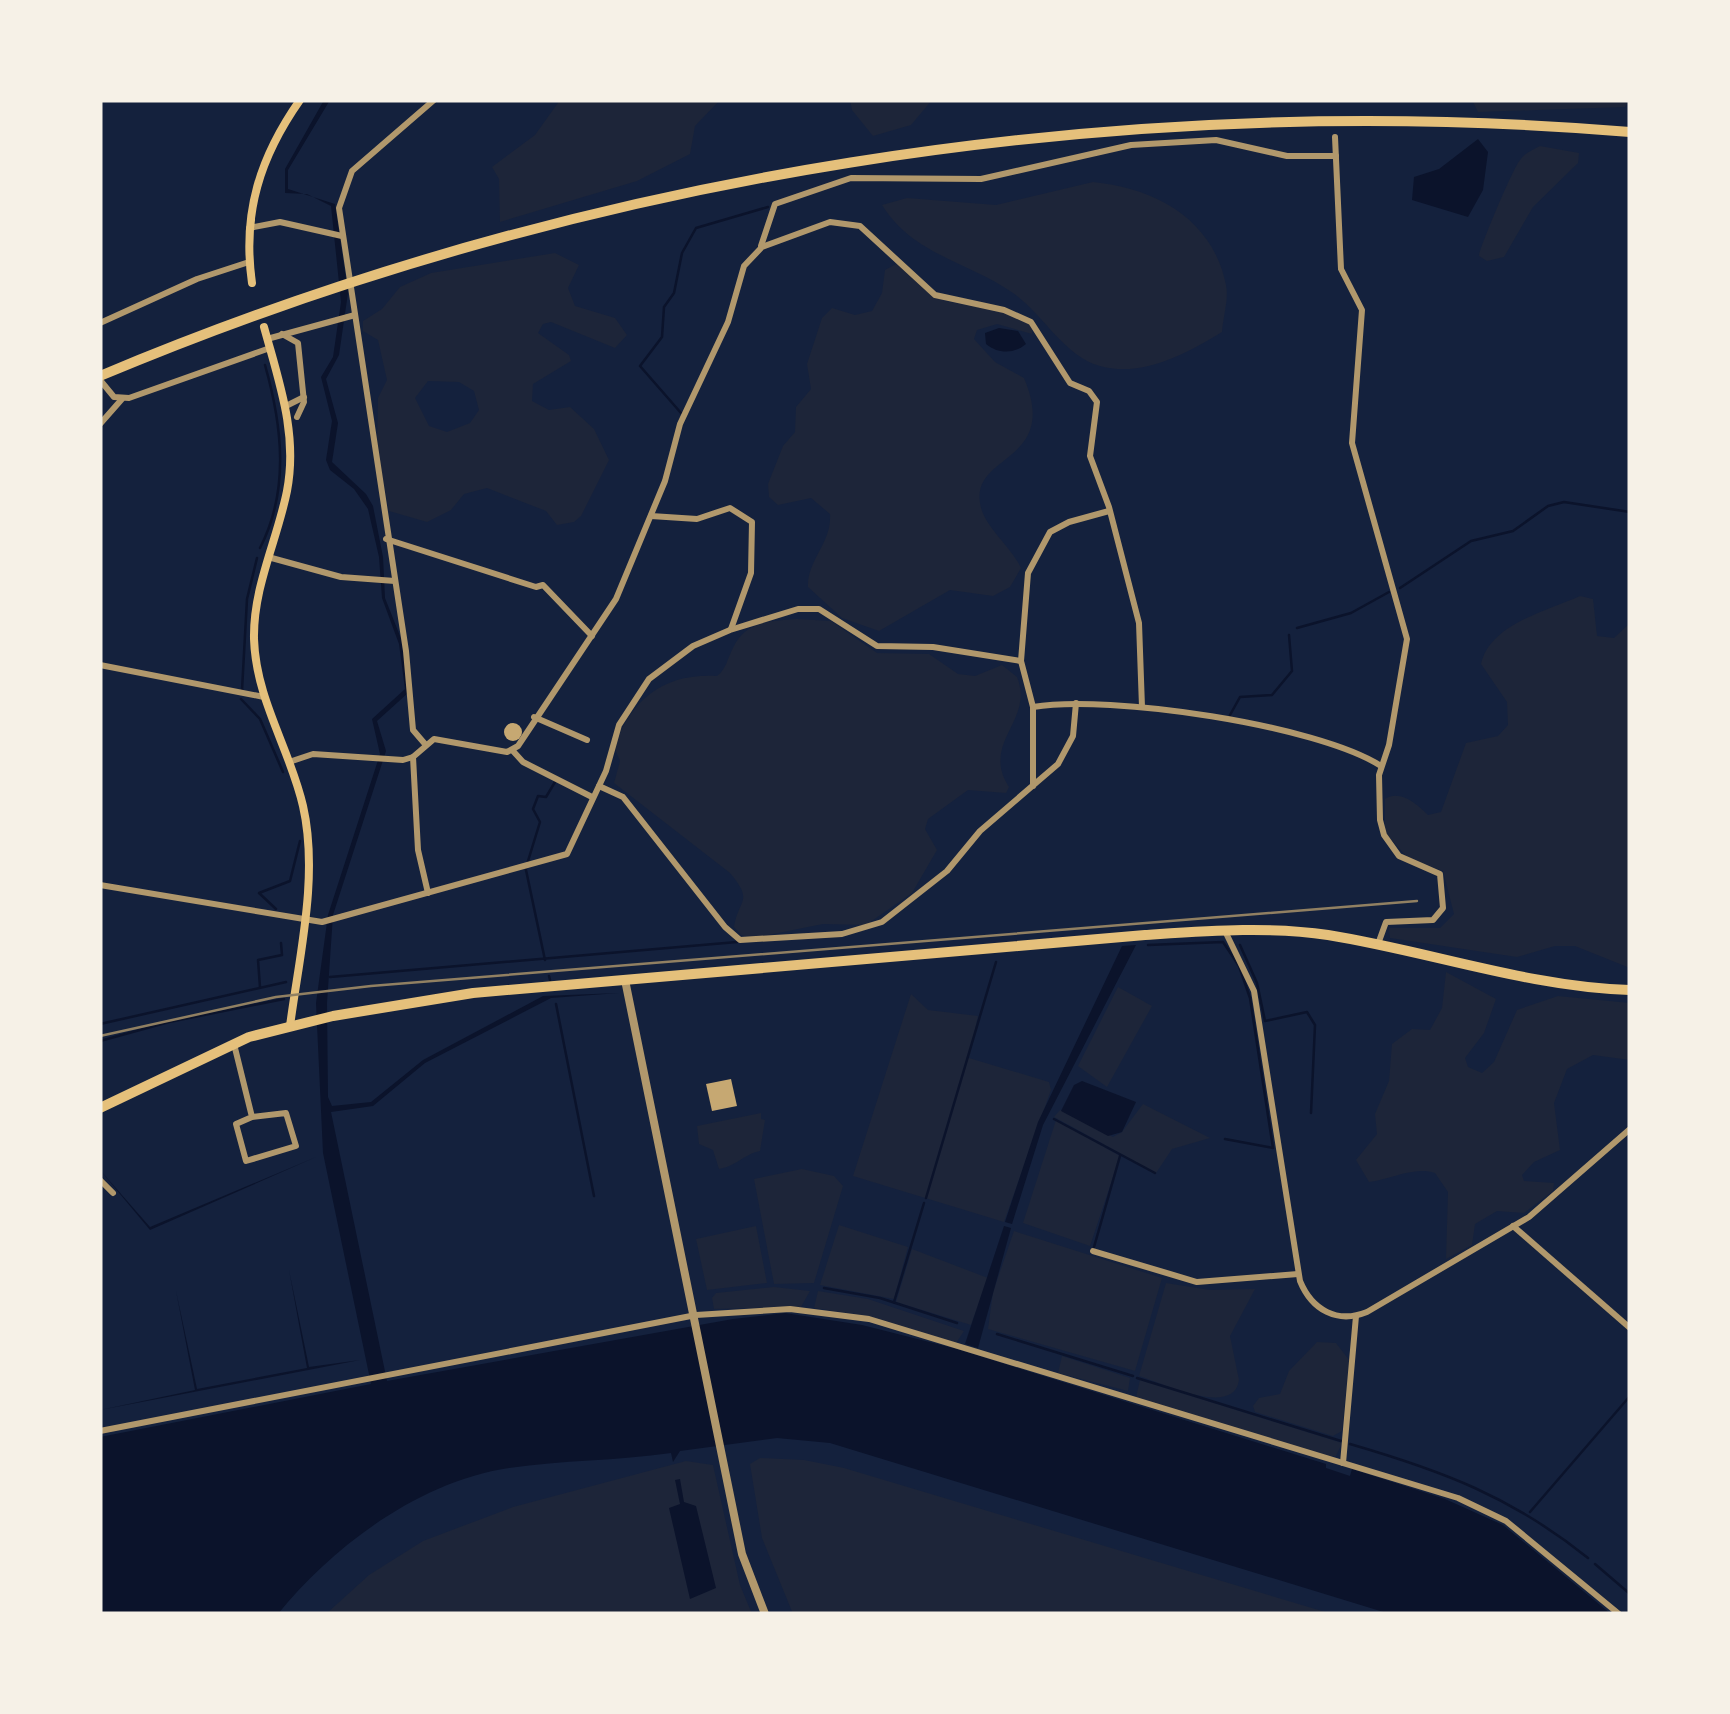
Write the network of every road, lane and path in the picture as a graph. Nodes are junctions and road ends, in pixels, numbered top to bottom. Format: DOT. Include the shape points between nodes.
graph roads {
  1 [pos="300,100"];
  2 [pos="434,100"];
  3 [pos="1630,132"];
  4 [pos="1336,138"];
  5 [pos="1336,156"];
  6 [pos="248,229"];
  7 [pos="337,235"];
  8 [pos="756,250"];
  9 [pos="249,262"];
  10 [pos="252,283"];
  11 [pos="355,314"];
  12 [pos="100,323"];
  13 [pos="264,327"];
  14 [pos="282,334"];
  15 [pos="268,343"];
  16 [pos="100,378"];
  17 [pos="304,397"];
  18 [pos="122,399"];
  19 [pos="286,406"];
  20 [pos="297,417"];
  21 [pos="100,424"];
  22 [pos="1110,511"];
  23 [pos="650,516"];
  24 [pos="386,539"];
  25 [pos="268,556"];
  26 [pos="386,582"];
  27 [pos="730,630"];
  28 [pos="592,636"];
  29 [pos="1021,661"];
  30 [pos="100,665"];
  31 [pos="264,697"];
  32 [pos="1076,703"];
  33 [pos="1033,707"];
  34 [pos="1142,707"];
  35 [pos="534,718"];
  36 [pos="586,740"];
  37 [pos="425,744"];
  38 [pos="513,750"];
  39 [pos="413,757"];
  40 [pos="289,762"];
  41 [pos="1381,766"];
  42 [pos="598,786"];
  43 [pos="1033,786"];
  44 [pos="592,797"];
  45 [pos="100,885"];
  46 [pos="428,893"];
  47 [pos="303,920"];
  48 [pos="1225,930"];
  49 [pos="1378,945"];
  50 [pos="626,980"];
  51 [pos="1630,990"];
  52 [pos="290,1026"];
  53 [pos="234,1043"];
  54 [pos="100,1108"];
  55 [pos="252,1117"];
  56 [pos="1630,1130"];
  57 [pos="100,1180"];
  58 [pos="114,1193"];
  59 [pos="1512,1226"];
  60 [pos="1094,1251"];
  61 [pos="1298,1274"];
  62 [pos="1356,1316"];
  63 [pos="697,1318"];
  64 [pos="1630,1328"];
  65 [pos="100,1431"];
  66 [pos="1343,1463"];
  67 [pos="764,1614"];
  68 [pos="1619,1614"];
  1 -- 6 [label="main road" via="262,163"];
  2 -- 7 [label="street" via="346,180"];
  3 -- 16 [label="highway" via="1461,123 1226,126 961,147 787,174 651,202 378,276"];
  4 -- 5 [label="street"];
  5 -- 8 [label="street" via="1287,156 1216,140 1131,145 982,178 851,178 776,204"];
  5 -- 41 [label="street" via="1341,270 1362,310 1352,444 1407,634"];
  6 -- 7 [label="street" via="280,222"];
  6 -- 9 [label="main road"];
  7 -- 11 [label="street"];
  8 -- 22 [label="street" via="830,222 852,224 943,299 1031,322 1066,378 1099,405 1090,456"];
  8 -- 23 [label="street" via="680,424"];
  9 -- 10 [label="main road"];
  9 -- 12 [label="street"];
  11 -- 14 [label="street"];
  11 -- 24 [label="street"];
  13 -- 15 [label="main road"];
  14 -- 15 [label="street"];
  14 -- 17 [label="street" via="298,343"];
  15 -- 18 [label="street"];
  15 -- 19 [label="main road"];
  16 -- 18 [label="street" via="108,393"];
  17 -- 19 [label="street"];
  17 -- 20 [label="street"];
  18 -- 21 [label="street"];
  19 -- 25 [label="main road" via="289,476"];
  22 -- 29 [label="street" via="1057,527 1041,542 1026,584"];
  22 -- 34 [label="street" via="1140,629"];
  23 -- 27 [label="street" via="697,519 730,508 752,522 750,578"];
  23 -- 28 [label="street" via="616,600"];
  24 -- 26 [label="street"];
  24 -- 28 [label="street" via="542,585"];
  25 -- 26 [label="street"];
  25 -- 31 [label="main road" via="254,634"];
  26 -- 37 [label="street" via="413,730"];
  27 -- 29 [label="street" via="818,609 878,646"];
  27 -- 42 [label="street" via="693,646 649,679 620,724"];
  28 -- 35 [label="street"];
  29 -- 33 [label="street"];
  30 -- 31 [label="street"];
  31 -- 40 [label="main road"];
  32 -- 33 [label="street"];
  32 -- 34 [label="street"];
  32 -- 43 [label="street" via="1069,746"];
  33 -- 43 [label="street"];
  34 -- 41 [label="street" via="1350,749"];
  35 -- 36 [label="street"];
  35 -- 38 [label="street"];
  37 -- 38 [label="street" via="439,739"];
  37 -- 39 [label="street"];
  38 -- 44 [label="street" via="522,762"];
  39 -- 40 [label="street" via="312,754"];
  39 -- 46 [label="street" via="418,850"];
  40 -- 47 [label="main road" via="307,834"];
  41 -- 49 [label="street" via="1384,835 1405,861 1438,871 1444,908 1433,920 1386,922"];
  42 -- 43 [label="street" via="623,797 725,927 748,941 874,926 936,881"];
  42 -- 44 [label="street"];
  44 -- 46 [label="street" via="566,854"];
  45 -- 47 [label="street"];
  46 -- 47 [label="street" via="322,922"];
  47 -- 52 [label="main road"];
  48 -- 49 [label="highway"];
  48 -- 50 [label="highway"];
  48 -- 61 [label="street" via="1254,990"];
  49 -- 51 [label="highway"];
  50 -- 52 [label="highway" via="473,993"];
  50 -- 63 [label="street"];
  52 -- 53 [label="highway"];
  53 -- 54 [label="highway"];
  53 -- 55 [label="street"];
  55 -- 55 [label="street" via="286,1113 296,1146 246,1161 236,1124"];
  56 -- 59 [label="street"];
  57 -- 58 [label="street"];
  59 -- 62 [label="street"];
  59 -- 64 [label="street"];
  60 -- 61 [label="street" via="1203,1282"];
  61 -- 62 [label="street" via="1319,1308"];
  62 -- 66 [label="street"];
  63 -- 65 [label="street"];
  63 -- 66 [label="street" via="808,1309 869,1319"];
  63 -- 67 [label="street" via="742,1554"];
  66 -- 68 [label="street" via="1458,1498 1506,1521"];
}
